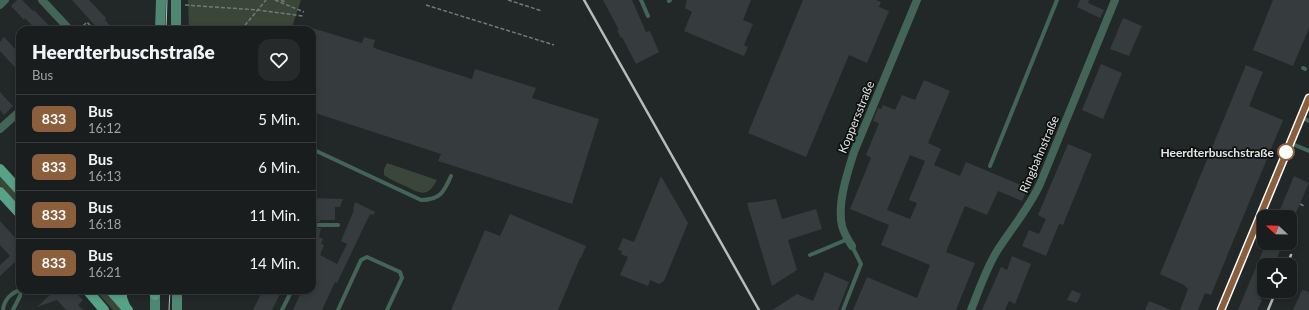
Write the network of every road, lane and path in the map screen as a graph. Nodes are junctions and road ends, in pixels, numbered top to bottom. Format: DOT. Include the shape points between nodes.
graph roads {
  1 [pos="5,0"];
  2 [pos="42,0"];
  3 [pos="161,0"];
  4 [pos="266,0"];
  5 [pos="275,0"];
  6 [pos="281,0"];
  7 [pos="508,0"];
  8 [pos="641,0"];
  9 [pos="917,0"];
  10 [pos="1057,0"];
  11 [pos="1115,0"];
  12 [pos="176,2"];
  13 [pos="0,5"];
  14 [pos="288,5"];
  15 [pos="426,5"];
  16 [pos="258,10"];
  17 [pos="542,11"];
  18 [pos="304,12"];
  19 [pos="303,16"];
  20 [pos="648,16"];
  21 [pos="66,26"];
  22 [pos="83,26"];
  23 [pos="90,26"];
  24 [pos="160,26"];
  25 [pos="176,26"];
  26 [pos="244,26"];
  27 [pos="554,46"];
  28 [pos="1309,98"];
  29 [pos="16,115"];
  30 [pos="1301,118"];
  31 [pos="1309,121"];
  32 [pos="0,129"];
  33 [pos="1290,143"];
  34 [pos="316,151"];
  35 [pos="1309,151"];
  36 [pos="990,166"];
  37 [pos="0,169"];
  38 [pos="451,176"];
  39 [pos="16,187"];
  40 [pos="0,192"];
  41 [pos="1300,204"];
  42 [pos="1304,206"];
  43 [pos="16,210"];
  44 [pos="316,225"];
  45 [pos="338,226"];
  46 [pos="850,243"];
  47 [pos="810,255"];
  48 [pos="16,291"];
  49 [pos="20,294"];
  50 [pos="90,294"];
  51 [pos="114,294"];
  52 [pos="122,294"];
  53 [pos="155,294"];
  54 [pos="177,294"];
  55 [pos="290,294"];
  56 [pos="126,308"];
  57 [pos="3,310"];
  58 [pos="12,310"];
  59 [pos="104,310"];
  60 [pos="155,310"];
  61 [pos="177,310"];
  62 [pos="282,310"];
  63 [pos="338,310"];
  64 [pos="387,310"];
  65 [pos="843,310"];
  66 [pos="971,310"];
  67 [pos="1221,310"];
  1 -- 13 [label="street"];
  2 -- 21 [label="street"];
  3 -- 24 [label="main road"];
  4 -- 16 [label="path"];
  5 -- 14 [label="path"];
  6 -- 14 [label="path"];
  7 -- 17 [label="path"];
  8 -- 20 [label="lane"];
  9 -- 46 [label="street, Koppersstraße" via="854,152 848,173 841,214 842,227"];
  10 -- 36 [label="lane"];
  11 -- 66 [label="street, Ringbahnstraße" via="1034,198 989,266"];
  12 -- 16 [label="path"];
  12 -- 25 [label="main road"];
  14 -- 18 [label="path"];
  15 -- 27 [label="path"];
  16 -- 19 [label="path"];
  16 -- 26 [label="path"];
  22 -- 23 [label="path" via="87,22"];
  28 -- 30 [label="street"];
  29 -- 32 [label="street"];
  30 -- 31 [label="lane"];
  30 -- 33 [label="street"];
  33 -- 35 [label="lane"];
  33 -- 67 [label="street"];
  34 -- 38 [label="lane" via="421,200 437,197 445,190"];
  37 -- 39 [label="main road"];
  40 -- 43 [label="main road"];
  41 -- 42 [label="path"];
  44 -- 45 [label="lane"];
  46 -- 47 [label="lane"];
  46 -- 65 [label="lane" via="861,264"];
  48 -- 57 [label="lane" via="5,302"];
  49 -- 58 [label="lane"];
  50 -- 59 [label="main road"];
  51 -- 56 [label="main road"];
  52 -- 56 [label="main road"];
  53 -- 60 [label="main road"];
  54 -- 61 [label="main road"];
  55 -- 62 [label="lane"];
  63 -- 64 [label="lane" via="361,260 367,256 400,272 402,278"];
}
